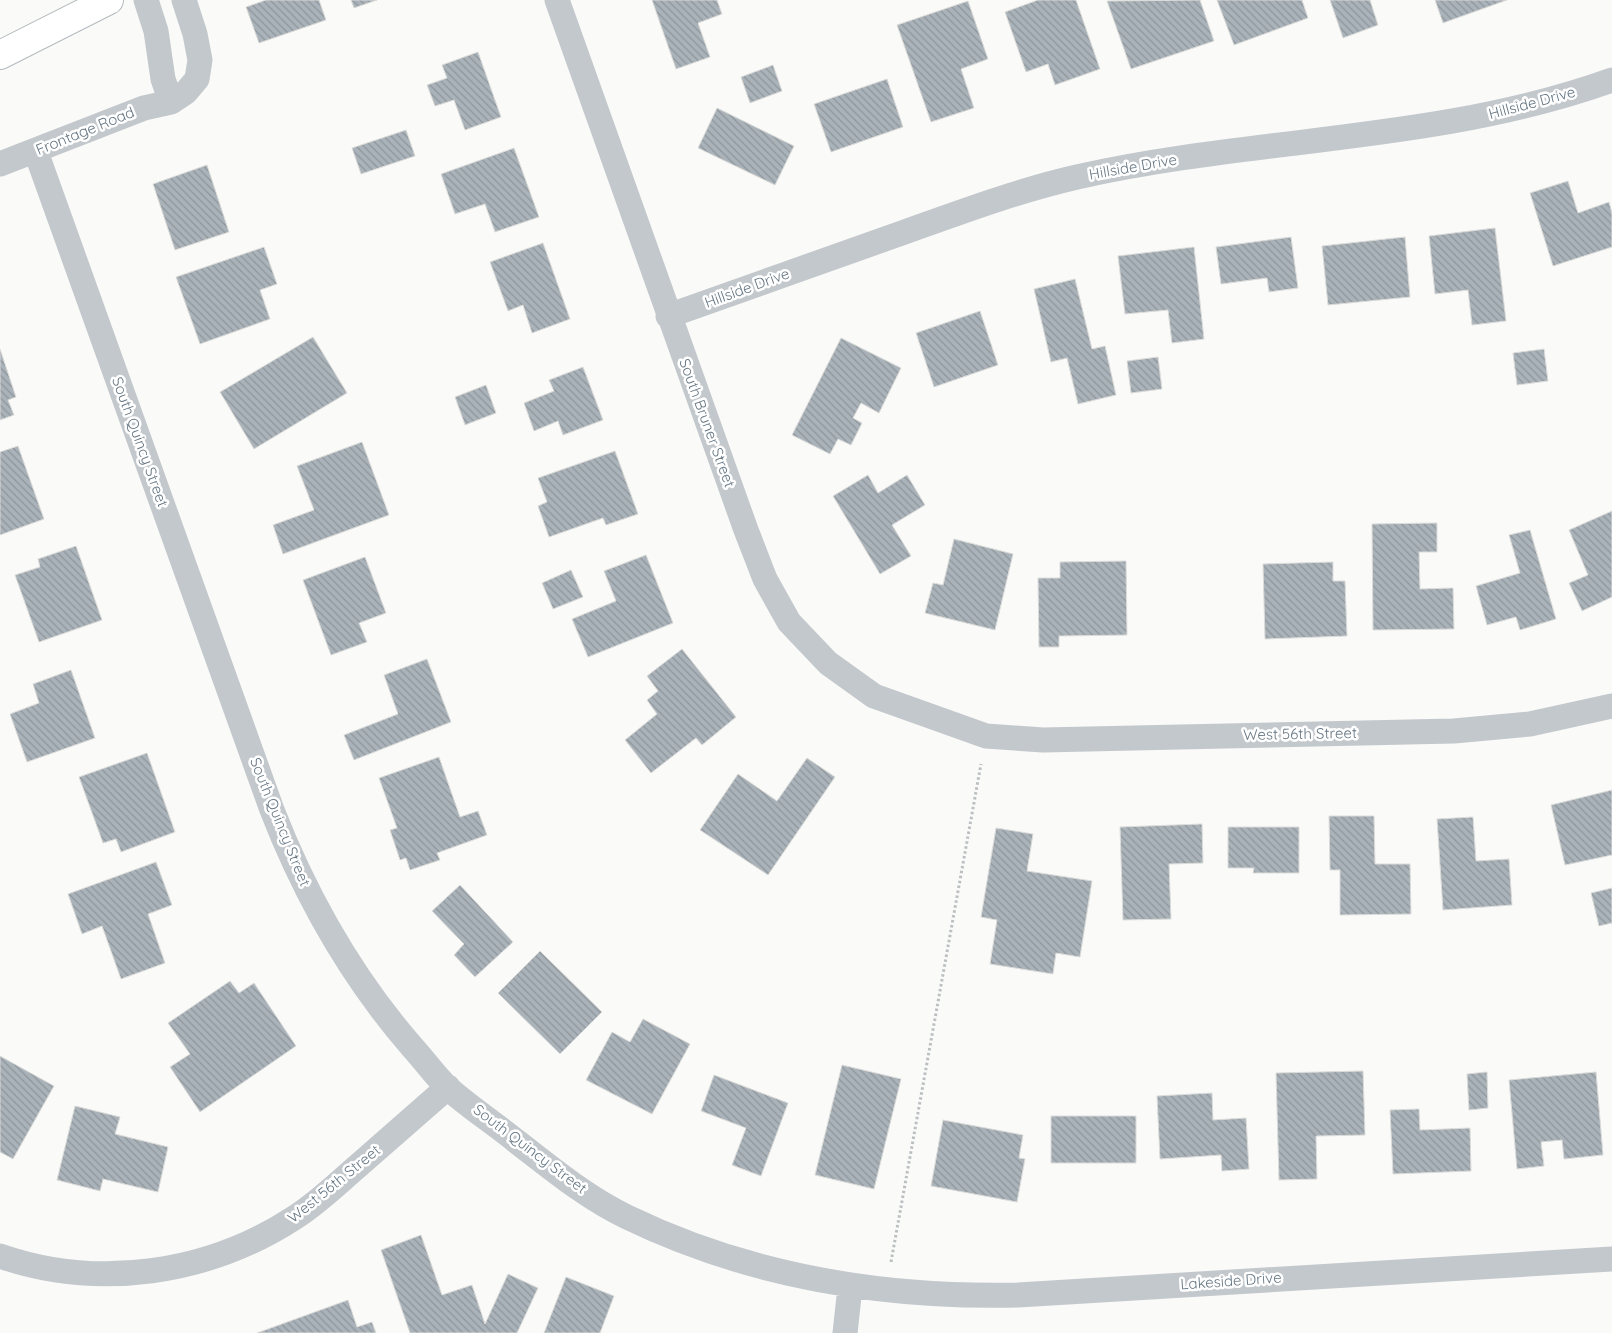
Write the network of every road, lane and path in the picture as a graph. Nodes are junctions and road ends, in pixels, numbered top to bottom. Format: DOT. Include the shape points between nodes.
graph roads {
  1 [pos="109,0"];
  2 [pos="146,0"];
  3 [pos="184,0"];
  4 [pos="557,0"];
  5 [pos="0,55"];
  6 [pos="1612,80"];
  7 [pos="171,102"];
  8 [pos="36,152"];
  9 [pos="0,164"];
  10 [pos="668,316"];
  11 [pos="1612,706"];
  12 [pos="986,736"];
  13 [pos="448,1088"];
  14 [pos="0,1256"];
  15 [pos="1612,1259"];
  16 [pos="850,1286"];
  17 [pos="886,1290"];
  18 [pos="845,1333"];
  1 -- 5 [label="main road"];
  2 -- 7 [label="street"];
  3 -- 7 [label="street, Frontage Road" via="200,60 197,79"];
  4 -- 10 [label="street, South Bruner Street"];
  6 -- 10 [label="street, Hillside Drive" via="1539,104 1469,119 1167,160 1076,177 998,199"];
  7 -- 8 [label="street, Frontage Road" via="144,108"];
  8 -- 9 [label="street, Frontage Road"];
  8 -- 13 [label="street, South Quincy Street" via="289,854 318,913 350,966 386,1016"];
  10 -- 12 [label="street, South Bruner Street" via="765,579 790,622 828,664 874,696"];
  11 -- 12 [label="street, West 56th Street" via="1530,724 1454,731 1043,740"];
  12 -- 17 [label="path"];
  13 -- 14 [label="street, West 56th Street" via="295,1218 251,1242 203,1261 150,1272 96,1274 43,1267"];
  13 -- 16 [label="street, South Quincy Street" via="563,1177 625,1216 737,1261"];
  15 -- 17 [label="street, Lakeside Drive" via="1018,1295 935,1295"];
  16 -- 17 [label="street, Lakeside Drive"];
  16 -- 18 [label="street"];
}
